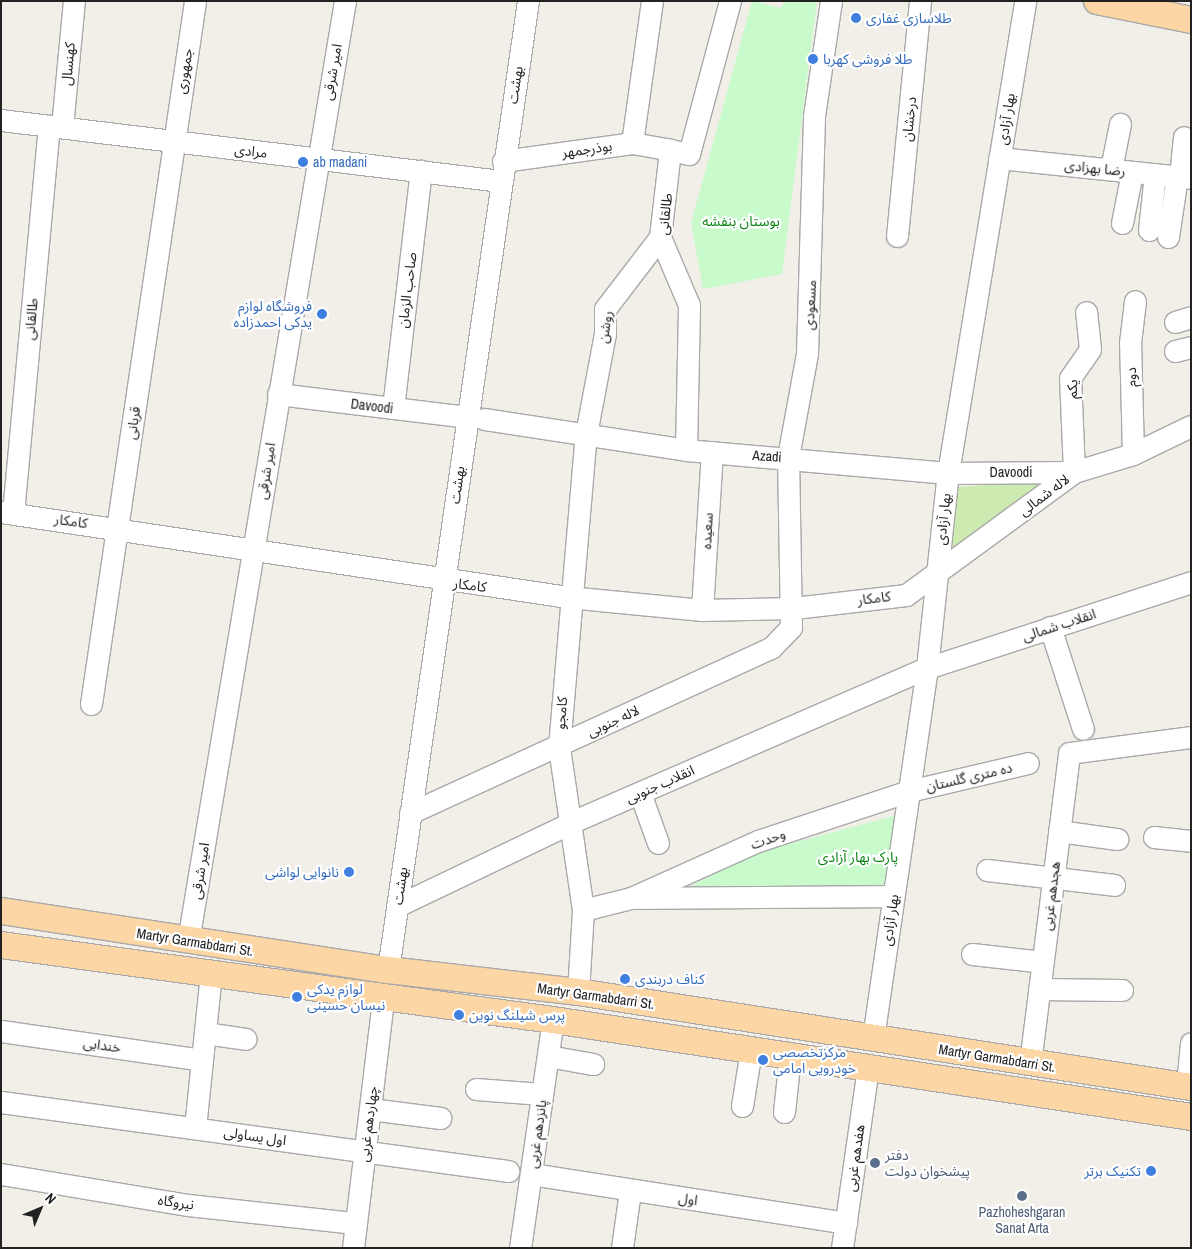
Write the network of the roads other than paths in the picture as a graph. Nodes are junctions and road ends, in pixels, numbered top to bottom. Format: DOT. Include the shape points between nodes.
graph roads {
  1 [pos="74,1"];
  2 [pos="195,1"];
  3 [pos="345,1"];
  4 [pos="528,1"];
  5 [pos="652,1"];
  6 [pos="730,1"];
  7 [pos="831,1"];
  8 [pos="920,1"];
  9 [pos="1025,1"];
  10 [pos="1097,1"];
  11 [pos="1191,20"];
  12 [pos="1,120"];
  13 [pos="1120,124"];
  14 [pos="56,127"];
  15 [pos="1184,137"];
  16 [pos="173,141"];
  17 [pos="632,144"];
  18 [pos="670,150"];
  19 [pos="317,158"];
  20 [pos="1000,158"];
  21 [pos="1111,170"];
  22 [pos="421,171"];
  23 [pos="502,171"];
  24 [pos="1132,172"];
  25 [pos="1155,174"];
  26 [pos="1183,177"];
  27 [pos="1122,222"];
  28 [pos="897,236"];
  29 [pos="660,237"];
  30 [pos="1135,301"];
  31 [pos="1086,312"];
  32 [pos="278,394"];
  33 [pos="393,408"];
  34 [pos="475,418"];
  35 [pos="1191,426"];
  36 [pos="586,434"];
  37 [pos="686,450"];
  38 [pos="712,452"];
  39 [pos="1133,454"];
  40 [pos="788,457"];
  41 [pos="948,472"];
  42 [pos="1074,472"];
  43 [pos="7,512"];
  44 [pos="119,527"];
  45 [pos="253,547"];
  46 [pos="938,575"];
  47 [pos="444,582"];
  48 [pos="1191,582"];
  49 [pos="568,598"];
  50 [pos="794,608"];
  51 [pos="702,610"];
  52 [pos="1050,627"];
  53 [pos="927,668"];
  54 [pos="91,704"];
  55 [pos="1083,729"];
  56 [pos="1191,737"];
  57 [pos="559,747"];
  58 [pos="1028,763"];
  59 [pos="909,791"];
  60 [pos="640,793"];
  61 [pos="410,813"];
  62 [pos="572,822"];
  63 [pos="1059,831"];
  64 [pos="1154,836"];
  65 [pos="1117,839"];
  66 [pos="1191,841"];
  67 [pos="658,843"];
  68 [pos="987,870"];
  69 [pos="1053,878"];
  70 [pos="1114,885"];
  71 [pos="893,896"];
  72 [pos="631,898"];
  73 [pos="397,906"];
  74 [pos="583,910"];
  75 [pos="1,911"];
  76 [pos="188,941"];
  77 [pos="1,945"];
  78 [pos="972,954"];
  79 [pos="1043,962"];
  80 [pos="388,970"];
  81 [pos="211,974"];
  82 [pos="1040,989"];
  83 [pos="1122,990"];
  84 [pos="578,992"];
  85 [pos="383,999"];
  86 [pos="553,1020"];
  87 [pos="1,1031"];
  88 [pos="205,1033"];
  89 [pos="872,1038"];
  90 [pos="246,1039"];
  91 [pos="1191,1043"];
  92 [pos="751,1050"];
  93 [pos="548,1056"];
  94 [pos="790,1056"];
  95 [pos="202,1060"];
  96 [pos="1030,1063"];
  97 [pos="593,1064"];
  98 [pos="868,1068"];
  99 [pos="1189,1087"];
  100 [pos="476,1090"];
  101 [pos="542,1094"];
  102 [pos="1,1102"];
  103 [pos="371,1103"];
  104 [pos="742,1106"];
  105 [pos="784,1112"];
  106 [pos="438,1113"];
  107 [pos="1191,1117"];
  108 [pos="195,1128"];
  109 [pos="365,1151"];
  110 [pos="508,1171"];
  111 [pos="1,1174"];
  112 [pos="531,1174"];
  113 [pos="630,1191"];
  114 [pos="352,1223"];
  115 [pos="846,1223"];
  116 [pos="353,1248"];
  117 [pos="520,1248"];
  118 [pos="622,1248"];
  119 [pos="842,1248"];
  1 -- 14 [label="street, کهنسال"];
  2 -- 16 [label="street, جمهوری"];
  3 -- 19 [label="street, امیر شرقی"];
  4 -- 23 [label="street, بهشت"];
  5 -- 17 [label="street"];
  6 -- 18 [label="street" via="689,154"];
  7 -- 40 [label="street, مسعودی" via="814,116 807,353"];
  8 -- 28 [label="street, درخشان"];
  9 -- 20 [label="street, بهار آزادی"];
  10 -- 11 [label="main road"];
  12 -- 14 [label="street, مرادی"];
  13 -- 21 [label="street"];
  14 -- 16 [label="street, مرادی"];
  14 -- 43 [label="street, طالقانی"];
  15 -- 26 [label="street"];
  16 -- 19 [label="street, مرادی"];
  16 -- 44 [label="street, قربانی"];
  17 -- 18 [label="street, بوذرجمهر"];
  17 -- 23 [label="street, بوذرجمهر"];
  18 -- 29 [label="street, طالقانی"];
  19 -- 22 [label="street, مرادی"];
  19 -- 32 [label="street, امیر شرقی"];
  20 -- 21 [label="street, رضا بهزادی"];
  20 -- 41 [label="street, بهار آزادی"];
  21 -- 24 [label="street, رضا بهزادی"];
  22 -- 23 [label="street, مرادی"];
  22 -- 33 [label="street, صاحب الزمان"];
  23 -- 34 [label="street, بهشت"];
  24 -- 25 [label="street, رضا بهزادی"];
  24 -- 27 [label="street"];
  25 -- 26 [label="street, رضا بهزادی"];
  25 -- 26 [label="street" via="1158,234"];
  29 -- 36 [label="street, روشن" via="605,309 605,333"];
  29 -- 37 [label="street, طالقانی" via="689,305"];
  30 -- 39 [label="street, دوم" via="1130,343"];
  31 -- 42 [label="street, یکم" via="1090,349 1070,378"];
  32 -- 33 [label="street, Davoodi"];
  32 -- 45 [label="street, امیر شرقی"];
  33 -- 34 [label="street, Davoodi"];
  34 -- 36 [label="street, Davoodi"];
  34 -- 47 [label="street, بهشت"];
  35 -- 39 [label="street, لاله شمالی"];
  36 -- 37 [label="street, Azadi"];
  36 -- 49 [label="street, کامجو"];
  37 -- 38 [label="street, Azadi"];
  38 -- 40 [label="street, Azadi"];
  38 -- 51 [label="street, سعیده"];
  39 -- 42 [label="street, لاله شمالی"];
  40 -- 41 [label="street, Azadi"];
  40 -- 50 [label="street, مسعودی"];
  41 -- 42 [label="street, Davoodi"];
  41 -- 46 [label="street, بهار آزادی"];
  42 -- 46 [label="street, لاله شمالی"];
  43 -- 44 [label="street, کامکار"];
  44 -- 45 [label="street, کامکار"];
  44 -- 54 [label="street, قربانی"];
  45 -- 47 [label="street, کامکار"];
  45 -- 76 [label="street, امیر شرقی"];
  46 -- 50 [label="street, کامکار" via="906,595"];
  46 -- 53 [label="street, بهار آزادی"];
  47 -- 49 [label="street, کامکار"];
  47 -- 61 [label="street, بهشت"];
  48 -- 52 [label="street, انقلاب شمالی"];
  49 -- 51 [label="street, کامکار"];
  49 -- 57 [label="street, کامجو"];
  50 -- 51 [label="street, کامکار"];
  50 -- 57 [label="street, لاله جنوبی" via="791,627 771,648"];
  52 -- 53 [label="street, انقلاب شمالی"];
  52 -- 55 [label="street"];
  53 -- 59 [label="street, بهار آزادی"];
  53 -- 60 [label="street, انقلاب جنوبی"];
  56 -- 63 [label="street, هجدهم غربی" via="1069,753"];
  57 -- 61 [label="street, لاله جنوبی"];
  57 -- 62 [label="street, کامجو"];
  58 -- 59 [label="street, ده متری گلستان"];
  59 -- 71 [label="street, بهار آزادی"];
  59 -- 72 [label="street, وحدت" via="758,841"];
  60 -- 62 [label="street, انقلاب جنوبی"];
  60 -- 67 [label="street"];
  61 -- 73 [label="street, بهشت"];
  62 -- 73 [label="street, انقلاب جنوبی"];
  62 -- 74 [label="street, کامجو"];
  63 -- 65 [label="street"];
  63 -- 69 [label="street, هجدهم غربی"];
  64 -- 66 [label="street"];
  68 -- 69 [label="street"];
  69 -- 70 [label="street"];
  69 -- 79 [label="street, هجدهم غربی"];
  71 -- 72 [label="street, وحدت"];
  71 -- 89 [label="street, بهار آزادی"];
  72 -- 74 [label="street, وحدت"];
  73 -- 80 [label="street, بهشت"];
  74 -- 84 [label="street, کامجو"];
  75 -- 76 [label="main road, Martyr Garmabdarri St."];
  76 -- 80 [label="main road, Martyr Garmabdarri St."];
  77 -- 81 [label="main road, Martyr Garmabdarri St."];
  78 -- 79 [label="street"];
  79 -- 82 [label="street, هجدهم غربی"];
  80 -- 84 [label="main road, Martyr Garmabdarri St."];
  80 -- 85 [label="main road"];
  81 -- 85 [label="main road, Martyr Garmabdarri St."];
  81 -- 88 [label="street"];
  82 -- 83 [label="street"];
  82 -- 96 [label="street, هجدهم غربی"];
  84 -- 89 [label="main road, Martyr Garmabdarri St."];
  85 -- 86 [label="main road, Martyr Garmabdarri St."];
  85 -- 103 [label="street, چهاردهم غربی"];
  86 -- 92 [label="main road, Martyr Garmabdarri St."];
  86 -- 93 [label="street, پانزدهم غربی"];
  87 -- 95 [label="street, خندابی"];
  88 -- 90 [label="street"];
  88 -- 95 [label="street"];
  89 -- 96 [label="main road, Martyr Garmabdarri St."];
  89 -- 98 [label="main road"];
  91 -- 99 [label="street"];
  92 -- 94 [label="main road, Martyr Garmabdarri St."];
  92 -- 104 [label="street"];
  93 -- 97 [label="street"];
  93 -- 101 [label="street, پانزدهم غربی"];
  94 -- 98 [label="main road, Martyr Garmabdarri St."];
  94 -- 105 [label="street"];
  95 -- 108 [label="street"];
  96 -- 99 [label="main road, Martyr Garmabdarri St."];
  98 -- 107 [label="main road, Martyr Garmabdarri St."];
  98 -- 115 [label="street, هفدهم غربی"];
  100 -- 101 [label="street"];
  101 -- 112 [label="street, پانزدهم غربی"];
  102 -- 108 [label="street, اول یساولی"];
  103 -- 106 [label="street"];
  103 -- 109 [label="street, چهاردهم غربی"];
  108 -- 109 [label="street, اول یساولی"];
  109 -- 110 [label="street, اول یساولی"];
  109 -- 114 [label="street, چهاردهم غربی"];
  111 -- 114 [label="street, نیروگاه" via="188,1204"];
  112 -- 113 [label="street, اول"];
  112 -- 117 [label="street, پانزدهم غربی"];
  113 -- 115 [label="street, اول"];
  113 -- 118 [label="street"];
  114 -- 116 [label="street, چهاردهم غربی"];
  115 -- 119 [label="street, هفدهم غربی"];
}
